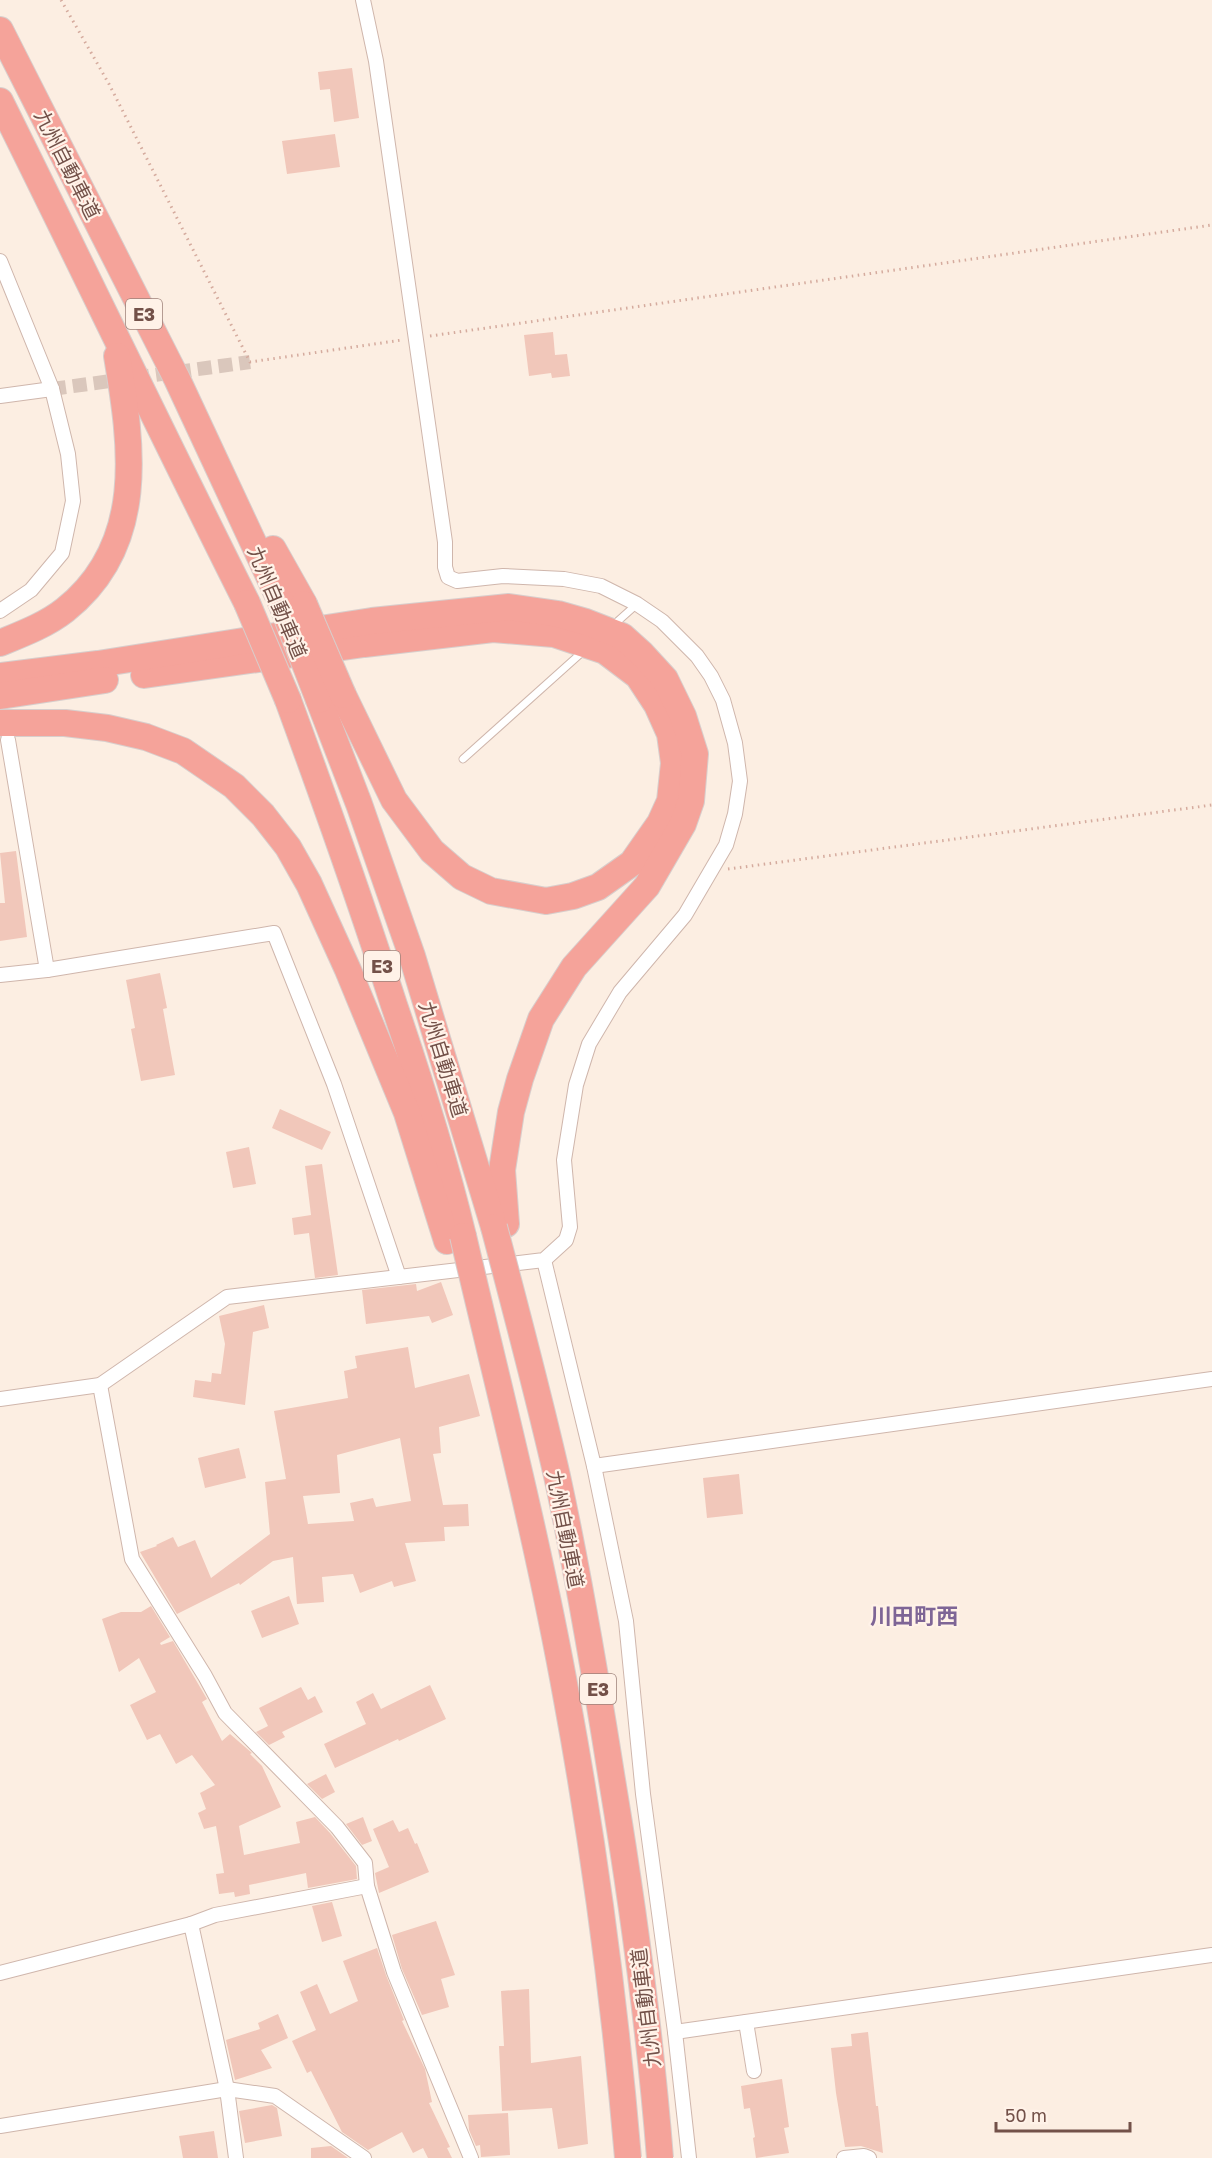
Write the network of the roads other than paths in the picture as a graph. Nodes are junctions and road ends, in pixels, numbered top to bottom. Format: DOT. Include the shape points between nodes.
graph roads {
  1 [pos="363,0"];
  2 [pos="0,30"];
  3 [pos="0,101"];
  4 [pos="0,261"];
  5 [pos="102,305"];
  6 [pos="52,389"];
  7 [pos="0,396"];
  8 [pos="292,603"];
  9 [pos="637,604"];
  10 [pos="0,611"];
  11 [pos="618,621"];
  12 [pos="0,643"];
  13 [pos="579,654"];
  14 [pos="0,676"];
  15 [pos="0,696"];
  16 [pos="4,732"];
  17 [pos="463,759"];
  18 [pos="47,970"];
  19 [pos="0,975"];
  20 [pos="500,1226"];
  21 [pos="455,1238"];
  22 [pos="544,1260"];
  23 [pos="399,1277"];
  24 [pos="1212,1379"];
  25 [pos="100,1385"];
  26 [pos="0,1399"];
  27 [pos="594,1466"];
  28 [pos="367,1886"];
  29 [pos="191,1924"];
  30 [pos="1212,1955"];
  31 [pos="0,1973"];
  32 [pos="746,2022"];
  33 [pos="675,2032"];
  34 [pos="754,2071"];
  35 [pos="227,2089"];
  36 [pos="0,2126"];
  37 [pos="236,2158"];
  38 [pos="364,2158"];
  39 [pos="471,2158"];
  40 [pos="628,2158"];
  41 [pos="660,2158"];
  42 [pos="689,2158"];
  43 [pos="844,2158"];
  44 [pos="869,2158"];
  1 -- 9 [label="street" via="376,61 417,338 448,577 457,581 503,576 564,579 601,586"];
  2 -- 8 [label="highway, 九州自動車道 / E3"];
  3 -- 5 [label="highway, 九州自動車道 / E3"];
  4 -- 6 [label="street"];
  5 -- 12 [label="highway" via="117,355 130,441 124,519 110,556 90,586 42,624"];
  5 -- 21 [label="highway, 九州自動車道 / E3, bridge" via="247,603 288,700 347,860 447,1169"];
  6 -- 7 [label="street"];
  6 -- 10 [label="street" via="68,454 73,501 62,553 31,590"];
  8 -- 15 [label="highway, bridge" via="343,695 394,800 432,851 462,877 491,891 546,901 573,896 598,887 632,863 660,823 670,801 674,763 670,734 657,705 638,676 605,651 554,634 493,629 364,644"];
  8 -- 20 [label="highway, 九州自動車道 / E3, bridge" via="319,700 412,956"];
  9 -- 11 [label="lane"];
  9 -- 22 [label="street" via="662,621 711,676 723,700 735,743 740,781 732,825 714,868 686,915 620,992 590,1044 576,1085 564,1160 570,1227 566,1240"];
  13 -- 17 [label="lane"];
  14 -- 20 [label="highway" via="372,621 509,607 586,622 622,636 642,654 664,679 683,716 695,754 691,801 683,824 647,886 574,967 541,1019 519,1078 511,1113 502,1170"];
  16 -- 18 [label="street"];
  16 -- 21 [label="highway" via="65,723 146,737 183,752 234,786 263,815 288,847 309,884 407,1113"];
  18 -- 19 [label="street"];
  18 -- 23 [label="street" via="274,933 334,1084"];
  20 -- 41 [label="highway, 九州自動車道 / E3, bridge" via="557,1478 604,1729 652,2054"];
  21 -- 40 [label="highway, 九州自動車道 / E3, bridge" via="523,1489 567,1699 600,1902"];
  22 -- 23 [label="street"];
  22 -- 27 [label="street"];
  23 -- 25 [label="street" via="227,1297"];
  24 -- 27 [label="street"];
  25 -- 26 [label="street"];
  25 -- 28 [label="street" via="132,1559 225,1713 336,1827 364,1863"];
  27 -- 33 [label="street" via="626,1621"];
  28 -- 29 [label="street" via="215,1915"];
  28 -- 39 [label="street" via="394,1972"];
  29 -- 31 [label="street"];
  29 -- 35 [label="street"];
  30 -- 32 [label="street"];
  32 -- 33 [label="street"];
  32 -- 34 [label="street"];
  33 -- 42 [label="street"];
  35 -- 36 [label="street"];
  35 -- 37 [label="street"];
  35 -- 38 [label="street" via="275,2096"];
  43 -- 44 [label="street"];
}
